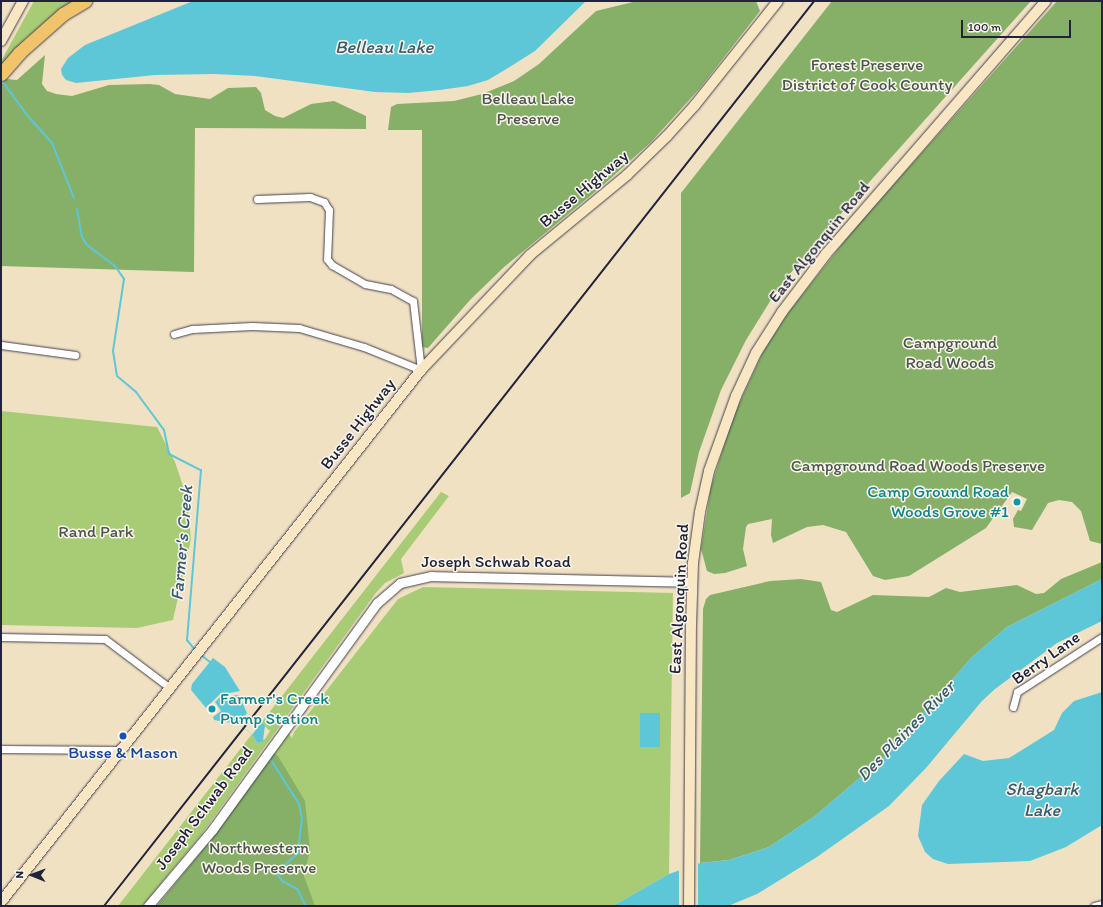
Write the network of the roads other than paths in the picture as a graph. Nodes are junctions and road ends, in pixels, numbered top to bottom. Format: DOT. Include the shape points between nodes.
graph roads {
  1 [pos="23,1"];
  2 [pos="85,1"];
  3 [pos="778,1"];
  4 [pos="1046,1"];
  5 [pos="1,41"];
  6 [pos="1,74"];
  7 [pos="257,199"];
  8 [pos="174,334"];
  9 [pos="1,345"];
  10 [pos="75,355"];
  11 [pos="421,370"];
  12 [pos="692,582"];
  13 [pos="1,637"];
  14 [pos="1102,637"];
  15 [pos="170,688"];
  16 [pos="1013,707"];
  17 [pos="1,749"];
  18 [pos="120,750"];
  19 [pos="1,902"];
  20 [pos="1102,904"];
  21 [pos="148,906"];
  22 [pos="689,906"];
  23 [pos="1094,906"];
  1 -- 5 [label="main road"];
  2 -- 6 [label="highway" via="63,14 19,53"];
  3 -- 11 [label="main road, Busse Highway" via="667,136 627,175 530,255"];
  4 -- 12 [label="main road, East Algonquin Road" via="826,254 782,312 756,352 736,396 709,471 699,518"];
  7 -- 11 [label="street" via="310,197 324,202 328,210 327,259 332,265 365,284 391,289 413,301"];
  8 -- 11 [label="street" via="192,329 252,326 299,328 364,346"];
  9 -- 10 [label="street"];
  11 -- 15 [label="main road, Busse Highway"];
  12 -- 21 [label="street, Joseph Schwab Road" via="431,576 400,583 377,603 293,715 212,830"];
  12 -- 22 [label="main road, East Algonquin Road"];
  13 -- 15 [label="street" via="105,640"];
  14 -- 16 [label="street, Berry Lane" via="1017,692"];
  15 -- 18 [label="main road, Busse Highway"];
  17 -- 18 [label="street"];
  18 -- 19 [label="main road, Busse Highway"];
  20 -- 23 [label="street"];
}
